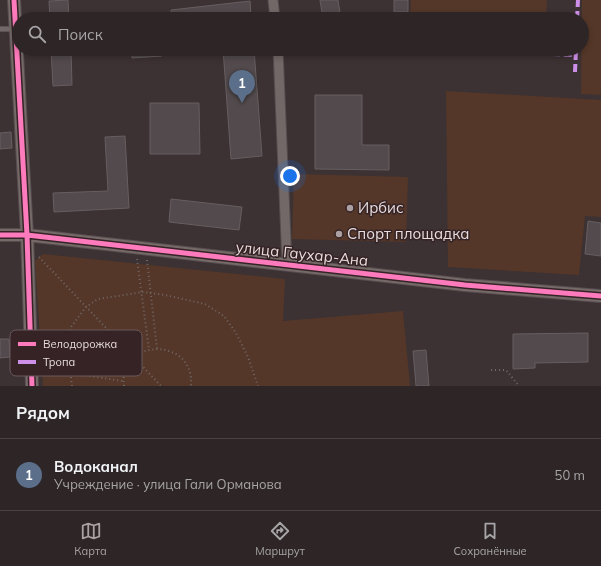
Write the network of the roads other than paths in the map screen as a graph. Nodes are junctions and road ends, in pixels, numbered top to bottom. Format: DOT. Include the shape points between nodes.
graph roads {
  1 [pos="14,0"];
  2 [pos="273,0"];
  3 [pos="15,12"];
  4 [pos="274,12"];
  5 [pos="0,29"];
  6 [pos="12,29"];
  7 [pos="17,56"];
  8 [pos="278,56"];
  9 [pos="0,235"];
  10 [pos="27,235"];
  11 [pos="287,264"];
  12 [pos="601,296"];
  13 [pos="30,330"];
  14 [pos="32,376"];
  15 [pos="32,386"];
  1 -- 3 [label="street"];
  2 -- 4 [label="street"];
  5 -- 6 [label="lane"];
  7 -- 10 [label="street"];
  8 -- 11 [label="street"];
  9 -- 10 [label="street, улица Гаухар-Ана"];
  10 -- 11 [label="street, улица Гаухар-Ана"];
  10 -- 13 [label="street"];
  11 -- 12 [label="street, улица Гаухар-Ана" via="465,285"];
  14 -- 15 [label="street"];
}
